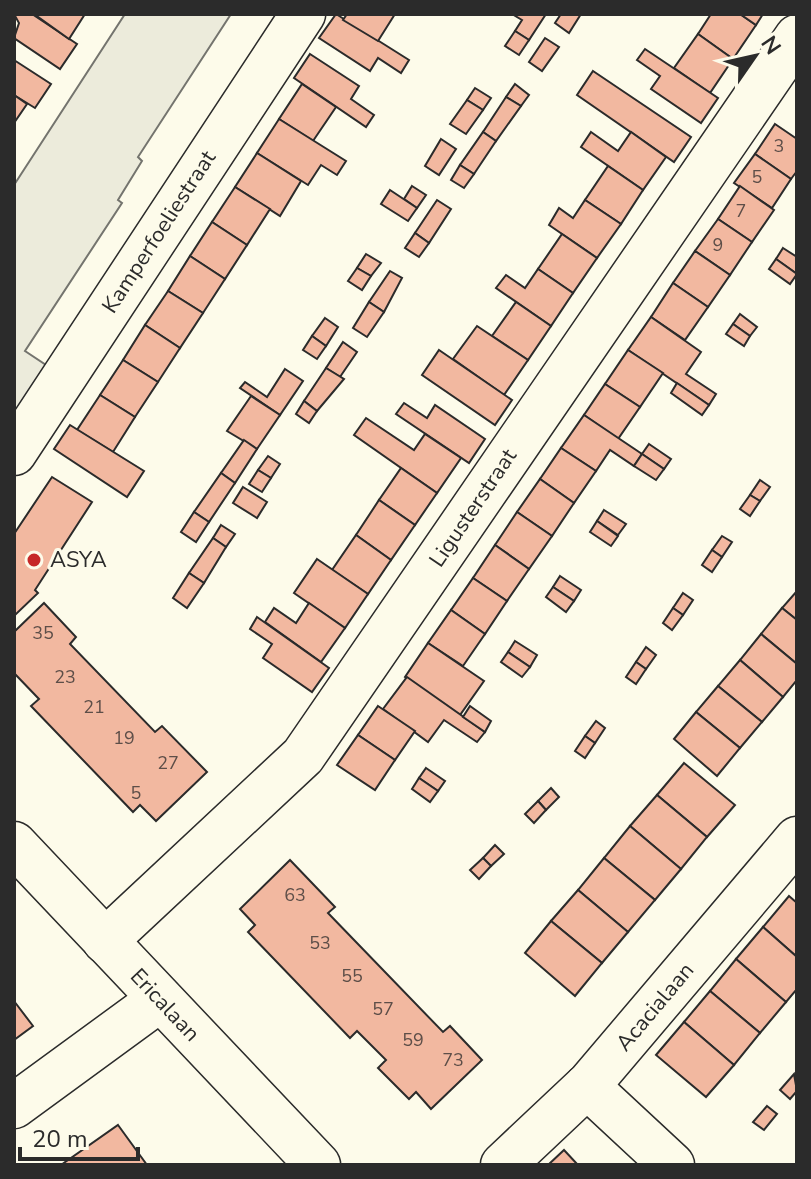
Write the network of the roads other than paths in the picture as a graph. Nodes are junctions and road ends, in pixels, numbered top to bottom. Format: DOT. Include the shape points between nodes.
graph roads {
  1 [pos="303,14"];
  2 [pos="797,37"];
  3 [pos="15,450"];
  4 [pos="797,839"];
  5 [pos="14,844"];
  6 [pos="105,941"];
  7 [pos="159,1000"];
  8 [pos="587,1086"];
  9 [pos="14,1106"];
  10 [pos="318,1165"];
  11 [pos="503,1165"];
  12 [pos="672,1165"];
  1 -- 3 [label="street, Kamperfoeliestraat"];
  2 -- 6 [label="street, Ligusterstraat" via="303,756"];
  4 -- 8 [label="street, Acacialaan"];
  5 -- 6 [label="street, Ericalaan"];
  6 -- 7 [label="street, Ericalaan"];
  7 -- 9 [label="street"];
  7 -- 10 [label="street, Ericalaan"];
  8 -- 11 [label="street, Acacialaan"];
  8 -- 12 [label="street"];
}
